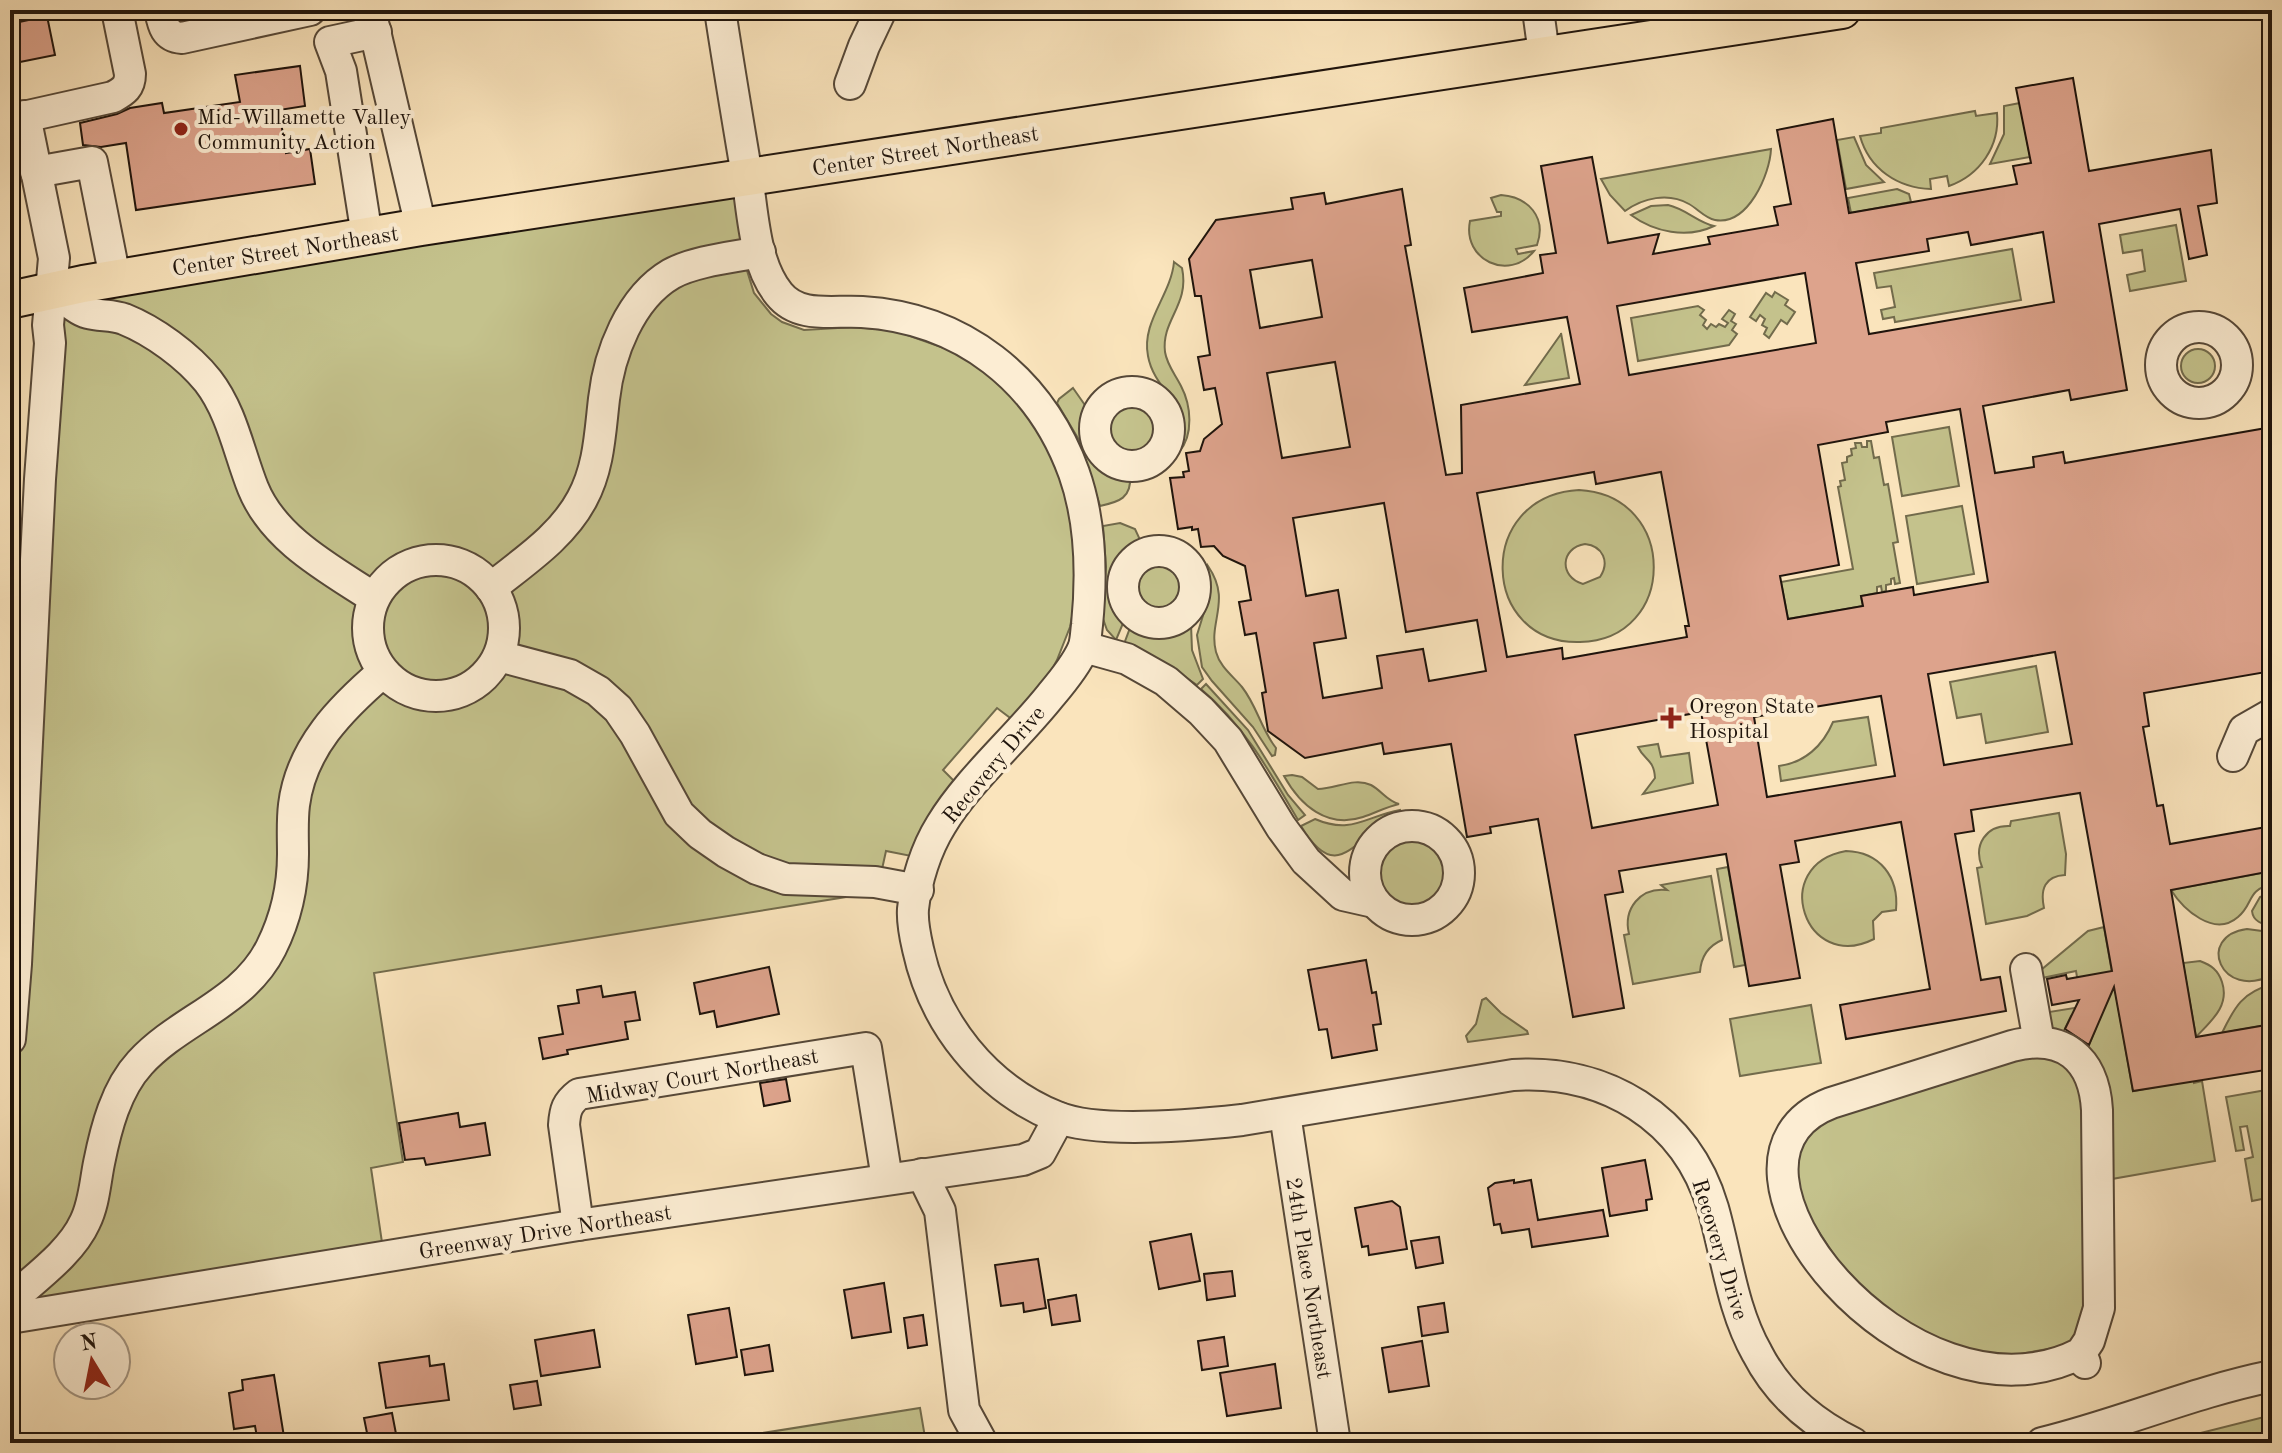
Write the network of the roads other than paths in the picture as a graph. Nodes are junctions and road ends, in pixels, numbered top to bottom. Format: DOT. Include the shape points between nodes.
graph roads {
  1 [pos="117,10"];
  2 [pos="160,10"];
  3 [pos="310,10"];
  4 [pos="319,10"];
  5 [pos="720,10"];
  6 [pos="881,10"];
  7 [pos="1538,10"];
  8 [pos="1842,10"];
  9 [pos="373,21"];
  10 [pos="330,42"];
  11 [pos="1544,54"];
  12 [pos="850,84"];
  13 [pos="17,118"];
  14 [pos="36,172"];
  15 [pos="747,176"];
  16 [pos="421,227"];
  17 [pos="367,236"];
  18 [pos="760,252"];
  19 [pos="115,278"];
  20 [pos="53,289"];
  21 [pos="10,300"];
  22 [pos="491,588"];
  23 [pos="374,598"];
  24 [pos="1084,647"];
  25 [pos="499,656"];
  26 [pos="383,672"];
  27 [pos="2272,714"];
  28 [pos="2233,756"];
  29 [pos="918,890"];
  30 [pos="1374,902"];
  31 [pos="13,964"];
  32 [pos="2026,969"];
  33 [pos="10,1039"];
  34 [pos="2039,1042"];
  35 [pos="1285,1114"];
  36 [pos="1059,1118"];
  37 [pos="922,1174"];
  38 [pos="887,1179"];
  39 [pos="578,1225"];
  40 [pos="10,1301"];
  41 [pos="10,1318"];
  42 [pos="2272,1376"];
  43 [pos="982,1443"];
  44 [pos="1335,1443"];
  45 [pos="1853,1443"];
  46 [pos="2042,1443"];
  1 -- 13 [label="street" via="130,82 124,91"];
  2 -- 3 [label="street" via="167,32 182,38"];
  4 -- 10 [label="street"];
  5 -- 15 [label="street, Recovery Drive"];
  6 -- 12 [label="street"];
  7 -- 11 [label="street"];
  8 -- 11 [label="main road, Center Street Northeast"];
  9 -- 10 [label="street"];
  9 -- 16 [label="street"];
  10 -- 17 [label="street" via="341,71"];
  11 -- 15 [label="main road, Center Street Northeast"];
  13 -- 14 [label="street"];
  14 -- 19 [label="street" via="92,162"];
  14 -- 20 [label="street" via="54,258"];
  15 -- 16 [label="main road, Center Street Northeast"];
  15 -- 18 [label="street, Recovery Drive"];
  16 -- 17 [label="main road, Center Street Northeast"];
  17 -- 19 [label="main road, Center Street Northeast"];
  18 -- 22 [label="street" via="672,273 650,292 629,319 616,349 604,397 600,447 582,499 548,542"];
  18 -- 24 [label="street, Recovery Drive" via="787,303 800,310 861,312 929,323 986,354 1040,407 1075,477 1087,536"];
  19 -- 20 [label="main road, Center Street Northeast"];
  20 -- 21 [label="main road, Center Street Northeast"];
  20 -- 23 [label="street" via="85,313 125,319 207,380 229,419 264,509 303,551"];
  20 -- 31 [label="street"];
  22 -- 23 [label="street" via="477,573 434,560 413,563 386,580"];
  22 -- 25 [label="street" via="504,623"];
  23 -- 26 [label="street" via="368,617 370,640"];
  24 -- 29 [label="street, Recovery Drive" via="1031,720 942,823"];
  24 -- 30 [label="street" via="1127,659 1166,681 1201,711 1228,740 1306,861 1343,895"];
  25 -- 26 [label="street" via="491,670 456,694 430,697 401,688"];
  25 -- 29 [label="street" via="570,675 598,691 635,734 679,814 726,852 786,879 875,882"];
  26 -- 40 [label="street" via="350,700 310,753 294,805 288,904 269,952 234,995 166,1041 125,1081 85,1223"];
  27 -- 28 [label="street" via="2244,730"];
  29 -- 36 [label="street, Recovery Drive" via="914,931 922,965 951,1030 982,1068"];
  31 -- 33 [label="street"];
  32 -- 34 [label="street"];
  34 -- 34 [label="street" via="2064,1049 2084,1064 2096,1095 2099,1308 2083,1358 2042,1369 1998,1370 1938,1354 1897,1334 1859,1306 1801,1233 1783,1182 1784,1154 1791,1132 1818,1108"];
  35 -- 36 [label="street, Recovery Drive" via="1150,1126"];
  35 -- 44 [label="street, 24th Place Northeast"];
  35 -- 45 [label="street, Recovery Drive" via="1538,1073 1582,1080 1638,1105 1678,1140 1705,1185 1746,1331 1770,1375 1807,1414"];
  36 -- 37 [label="street, Greenway Drive Northeast" via="1040,1153 1023,1160"];
  37 -- 38 [label="street, Greenway Drive Northeast"];
  37 -- 43 [label="street" via="940,1211 964,1410"];
  38 -- 39 [label="street, Greenway Drive Northeast"];
  38 -- 39 [label="street, Midway Court Northeast" via="866,1048 579,1094 565,1110 564,1125"];
  39 -- 41 [label="street, Greenway Drive Northeast"];
  42 -- 46 [label="street"];
}
